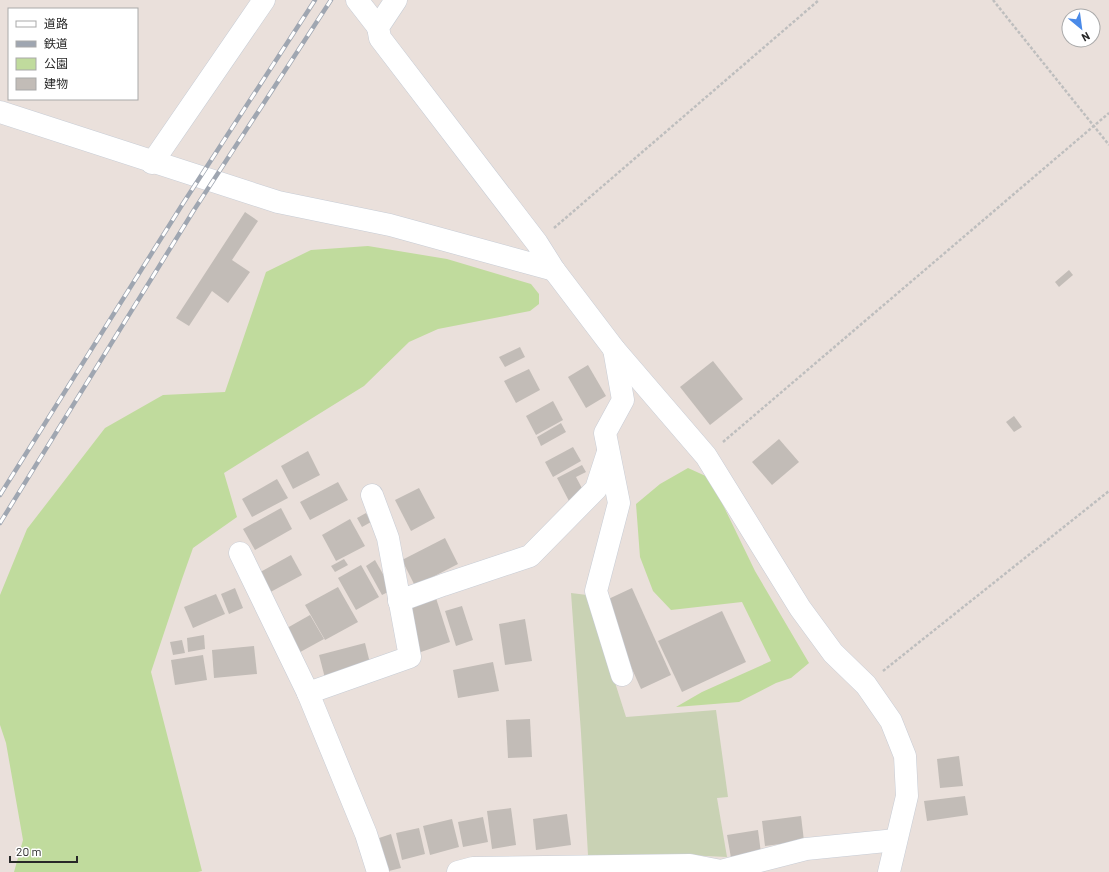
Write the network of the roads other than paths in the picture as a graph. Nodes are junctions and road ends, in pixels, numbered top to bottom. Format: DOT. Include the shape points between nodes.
graph roads {
  1 [pos="264,0"];
  2 [pos="357,0"];
  3 [pos="396,0"];
  4 [pos="378,27"];
  5 [pos="0,112"];
  6 [pos="152,162"];
  7 [pos="554,270"];
  8 [pos="614,349"];
  9 [pos="608,451"];
  10 [pos="372,495"];
  11 [pos="240,554"];
  12 [pos="399,601"];
  13 [pos="622,675"];
  14 [pos="308,693"];
  15 [pos="896,840"];
  16 [pos="555,869"];
  17 [pos="378,872"];
  18 [pos="458,872"];
  19 [pos="721,872"];
  20 [pos="889,872"];
  1 -- 6 [label="street"];
  2 -- 4 [label="street"];
  3 -- 4 [label="street"];
  4 -- 7 [label="street" via="380,38 537,242"];
  5 -- 6 [label="street"];
  6 -- 7 [label="street" via="278,202 390,225"];
  7 -- 8 [label="street"];
  8 -- 9 [label="street" via="622,400 605,433"];
  8 -- 15 [label="street" via="706,456 800,608 833,653 866,685 891,721 905,756 907,796"];
  9 -- 12 [label="street" via="596,489 530,556"];
  9 -- 13 [label="street" via="619,503 596,591"];
  10 -- 12 [label="street" via="388,538"];
  11 -- 14 [label="street"];
  12 -- 14 [label="street" via="410,657"];
  14 -- 17 [label="street" via="366,834"];
  15 -- 19 [label="street" via="806,849"];
  15 -- 20 [label="street"];
  16 -- 18 [label="street" via="473,868"];
  16 -- 19 [label="street" via="690,865"];
}
